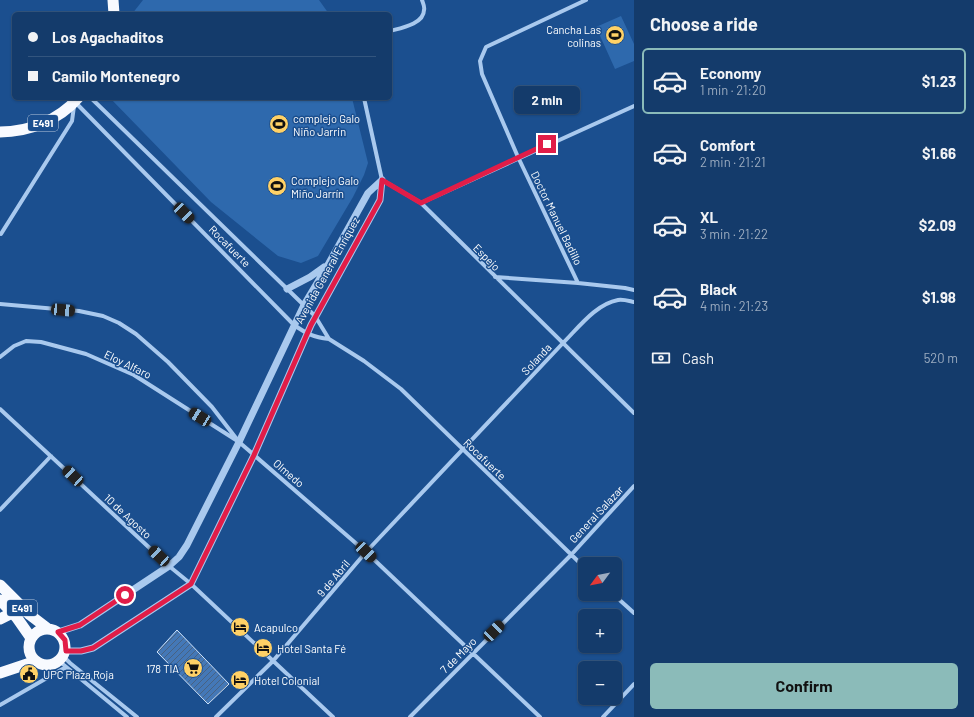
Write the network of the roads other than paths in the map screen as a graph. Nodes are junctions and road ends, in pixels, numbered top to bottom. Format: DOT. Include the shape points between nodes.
graph roads {
  1 [pos="114,0"];
  2 [pos="422,0"];
  3 [pos="586,0"];
  4 [pos="114,12"];
  5 [pos="392,30"];
  6 [pos="76,100"];
  7 [pos="93,100"];
  8 [pos="364,100"];
  9 [pos="634,106"];
  10 [pos="0,132"];
  11 [pos="518,157"];
  12 [pos="382,180"];
  13 [pos="421,203"];
  14 [pos="1,234"];
  15 [pos="329,263"];
  16 [pos="495,277"];
  17 [pos="578,282"];
  18 [pos="287,289"];
  19 [pos="634,290"];
  20 [pos="634,302"];
  21 [pos="0,304"];
  22 [pos="304,305"];
  23 [pos="315,316"];
  24 [pos="294,325"];
  25 [pos="307,334"];
  26 [pos="329,339"];
  27 [pos="563,343"];
  28 [pos="0,357"];
  29 [pos="0,409"];
  30 [pos="634,413"];
  31 [pos="240,442"];
  32 [pos="462,450"];
  33 [pos="254,455"];
  34 [pos="51,456"];
  35 [pos="634,486"];
  36 [pos="0,510"];
  37 [pos="366,552"];
  38 [pos="571,555"];
  39 [pos="578,562"];
  40 [pos="169,566"];
  41 [pos="191,584"];
  42 [pos="0,585"];
  43 [pos="0,600"];
  44 [pos="621,601"];
  45 [pos="17,610"];
  46 [pos="634,613"];
  47 [pos="0,618"];
  48 [pos="47,628"];
  49 [pos="58,632"];
  50 [pos="31,638"];
  51 [pos="473,653"];
  52 [pos="64,659"];
  53 [pos="36,661"];
  54 [pos="273,661"];
  55 [pos="0,673"];
  56 [pos="634,684"];
  57 [pos="0,705"];
  58 [pos="127,717"];
  59 [pos="137,717"];
  60 [pos="216,717"];
  61 [pos="333,717"];
  62 [pos="410,717"];
  63 [pos="540,717"];
  64 [pos="603,717"];
  1 -- 4 [label="highway"];
  2 -- 5 [label="street" via="424,10 421,18 410,25"];
  3 -- 11 [label="street, Doctor Manuel Badillo" via="486,47 480,61 482,74"];
  6 -- 10 [label="highway, E491" via="47,121 27,129"];
  6 -- 14 [label="street" via="72,121"];
  6 -- 24 [label="street, Rocafuerte"];
  7 -- 18 [label="street, Rocafuerte"];
  8 -- 12 [label="street"];
  9 -- 11 [label="street"];
  11 -- 13 [label="street"];
  11 -- 17 [label="street, Doctor Manuel Badillo"];
  12 -- 13 [label="street, Espejo"];
  12 -- 15 [label="street, Avenida General Enríquez" via="368,193"];
  12 -- 23 [label="street, Avenida General Enríquez" via="380,200"];
  13 -- 16 [label="street, Espejo"];
  15 -- 18 [label="street"];
  15 -- 22 [label="street, Avenida General Enríquez"];
  16 -- 17 [label="street"];
  16 -- 27 [label="street, Espejo"];
  17 -- 19 [label="street"];
  18 -- 22 [label="street, Rocafuerte"];
  20 -- 27 [label="street, Solanda" via="620,300 607,303"];
  21 -- 31 [label="street, Olmedo" via="79,311 119,322 168,362 212,407"];
  22 -- 23 [label="street, Rocafuerte"];
  22 -- 24 [label="street, Avenida General Enríquez"];
  23 -- 25 [label="street, Avenida General Enríquez"];
  23 -- 26 [label="street, Rocafuerte"];
  24 -- 25 [label="street, Rocafuerte"];
  24 -- 31 [label="street, Avenida General Enríquez"];
  25 -- 26 [label="street, Rocafuerte"];
  25 -- 33 [label="street, Avenida General Enríquez"];
  26 -- 32 [label="street, Rocafuerte" via="401,389"];
  27 -- 30 [label="street, Espejo"];
  27 -- 32 [label="street, Solanda"];
  28 -- 31 [label="street, Eloy Alfaro" via="14,346 26,341 41,342 86,354 134,374"];
  29 -- 34 [label="street, 10 de Agosto"];
  31 -- 33 [label="street, Olmedo"];
  31 -- 40 [label="street, Avenida General Enríquez" via="187,545"];
  32 -- 37 [label="street, 9 de Abril"];
  32 -- 38 [label="street, Rocafuerte"];
  33 -- 37 [label="street, Olmedo"];
  33 -- 41 [label="street, Avenida General Enríquez"];
  34 -- 36 [label="street"];
  34 -- 40 [label="street, 10 de Agosto"];
  35 -- 38 [label="street, General Salazar"];
  37 -- 51 [label="street, Olmedo"];
  37 -- 54 [label="street, 9 de Abril"];
  38 -- 39 [label="street, Rocafuerte"];
  38 -- 51 [label="street, 7 de Mayo"];
  40 -- 41 [label="street, 10 de Agosto"];
  40 -- 49 [label="street, Avenida General Enríquez" via="80,625"];
  41 -- 52 [label="street" via="93,648"];
  41 -- 54 [label="street, 10 de Agosto"];
  42 -- 45 [label="highway, E491"];
  43 -- 45 [label="highway, E491"];
  44 -- 46 [label="street"];
  45 -- 47 [label="highway, E491"];
  45 -- 48 [label="highway, E491"];
  45 -- 50 [label="highway, E491"];
  48 -- 49 [label="highway, E491"];
  48 -- 50 [label="highway, E491" via="38,631"];
  49 -- 52 [label="highway" via="65,640"];
  50 -- 53 [label="highway" via="29,650"];
  51 -- 62 [label="street, 7 de Mayo"];
  51 -- 63 [label="street, Olmedo"];
  52 -- 53 [label="highway" via="50,665"];
  52 -- 57 [label="street"];
  52 -- 58 [label="street"];
  52 -- 59 [label="street"];
  53 -- 55 [label="highway"];
  54 -- 60 [label="street, 9 de Abril"];
  54 -- 61 [label="street, 10 de Agosto"];
  56 -- 64 [label="street"];
}
